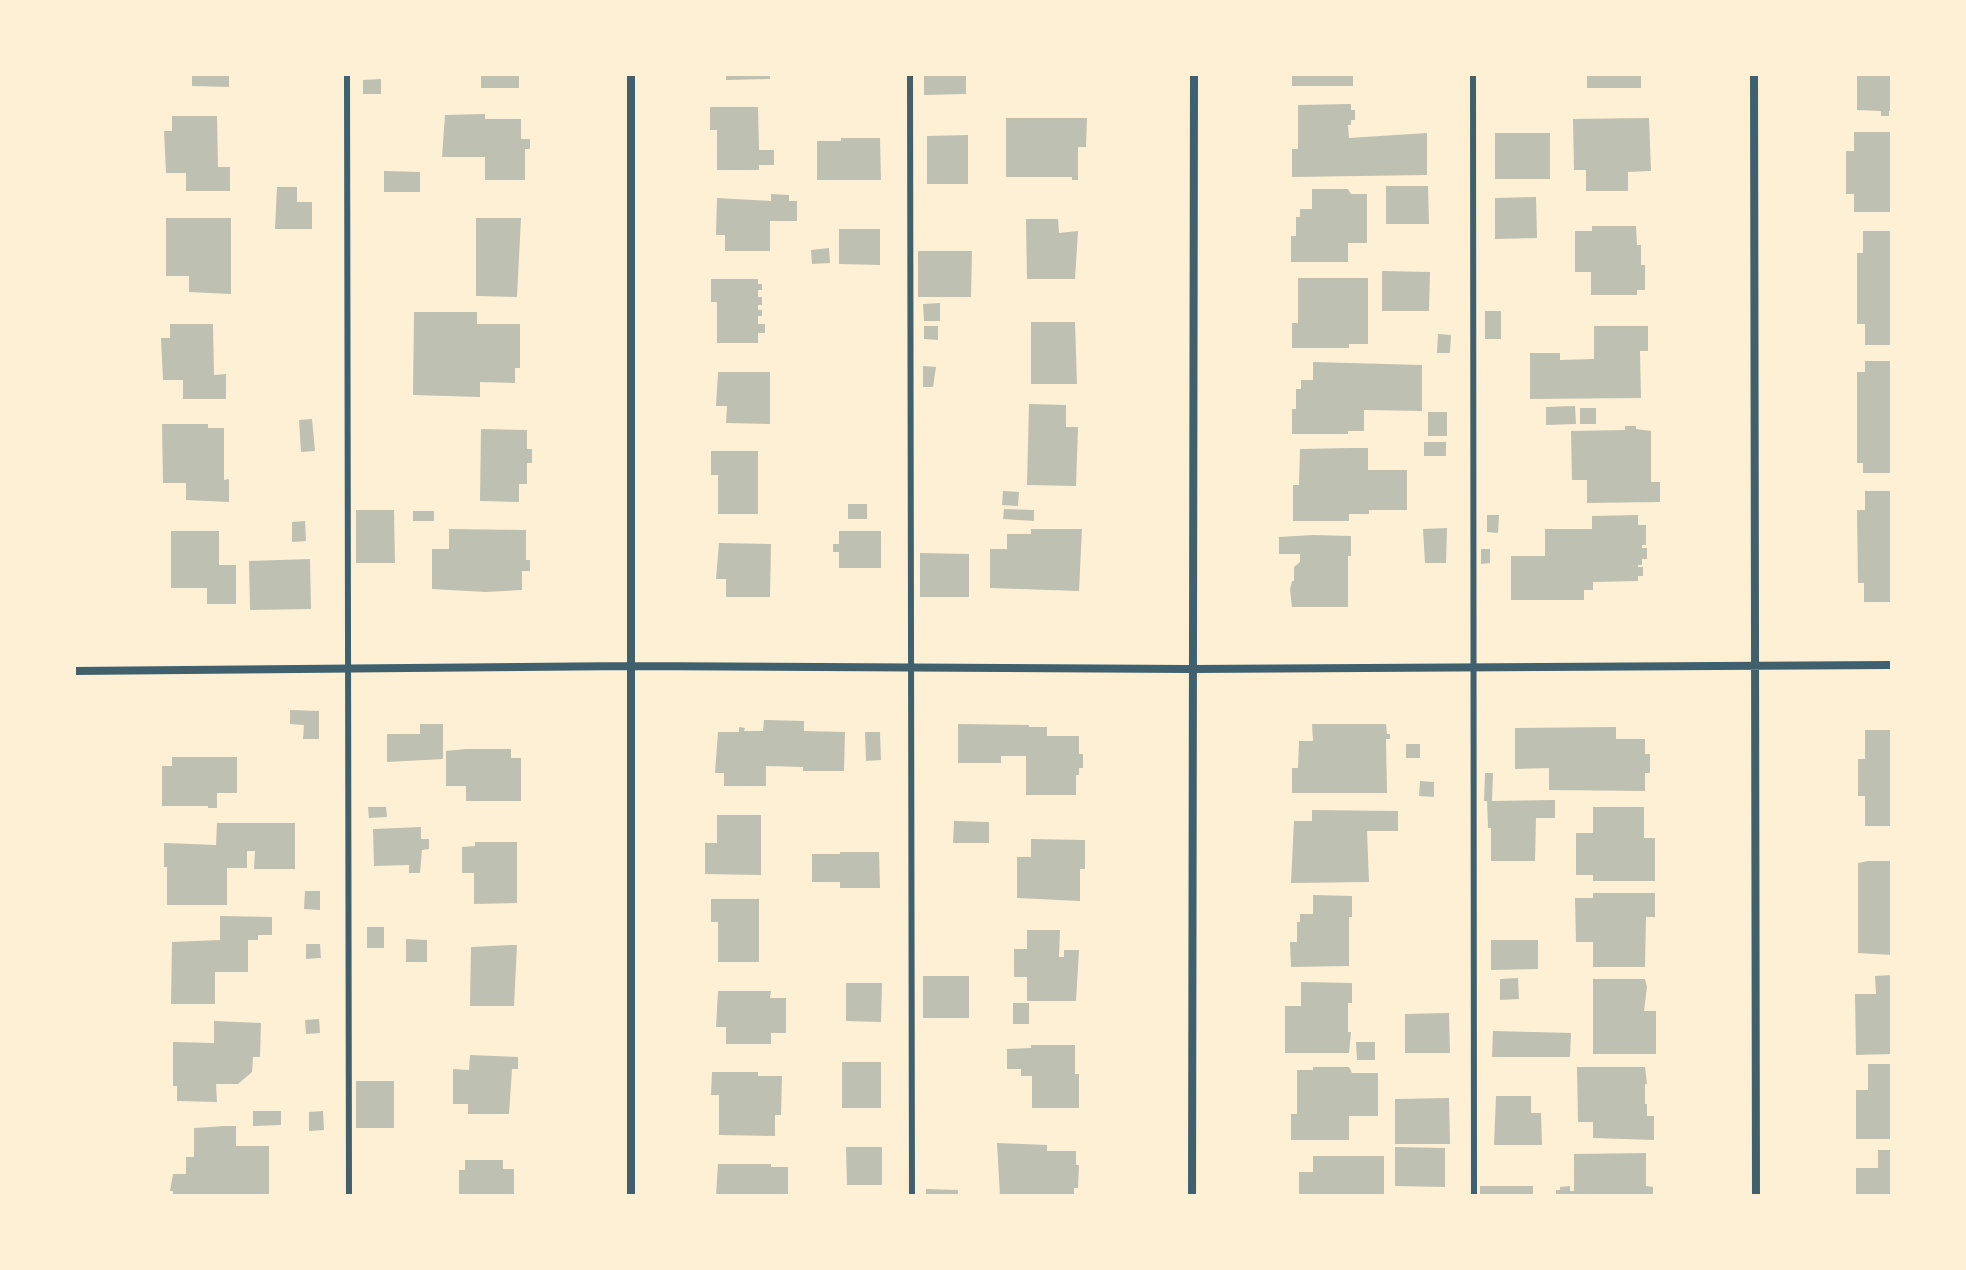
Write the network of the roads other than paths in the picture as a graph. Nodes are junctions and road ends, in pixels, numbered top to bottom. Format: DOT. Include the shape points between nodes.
graph roads {
  1 [pos="347,74"];
  2 [pos="631,74"];
  3 [pos="910,74"];
  4 [pos="1194,74"];
  5 [pos="1473,74"];
  6 [pos="1754,74"];
  7 [pos="1892,665"];
  8 [pos="631,666"];
  9 [pos="1754,666"];
  10 [pos="911,668"];
  11 [pos="1474,668"];
  12 [pos="348,669"];
  13 [pos="1191,669"];
  14 [pos="74,671"];
  15 [pos="349,1196"];
  16 [pos="631,1196"];
  17 [pos="912,1196"];
  18 [pos="1192,1196"];
  19 [pos="1474,1196"];
  20 [pos="1756,1196"];
  1 -- 12 [label="lane"];
  2 -- 8 [label="street"];
  3 -- 10 [label="lane"];
  4 -- 13 [label="street"];
  5 -- 11 [label="lane"];
  6 -- 9 [label="street"];
  7 -- 9 [label="street"];
  8 -- 10 [label="street"];
  8 -- 12 [label="street"];
  8 -- 16 [label="street"];
  9 -- 11 [label="street"];
  9 -- 20 [label="street"];
  10 -- 13 [label="street"];
  10 -- 17 [label="lane"];
  11 -- 13 [label="street"];
  11 -- 19 [label="lane"];
  12 -- 14 [label="street"];
  12 -- 15 [label="lane"];
  13 -- 18 [label="street"];
}
